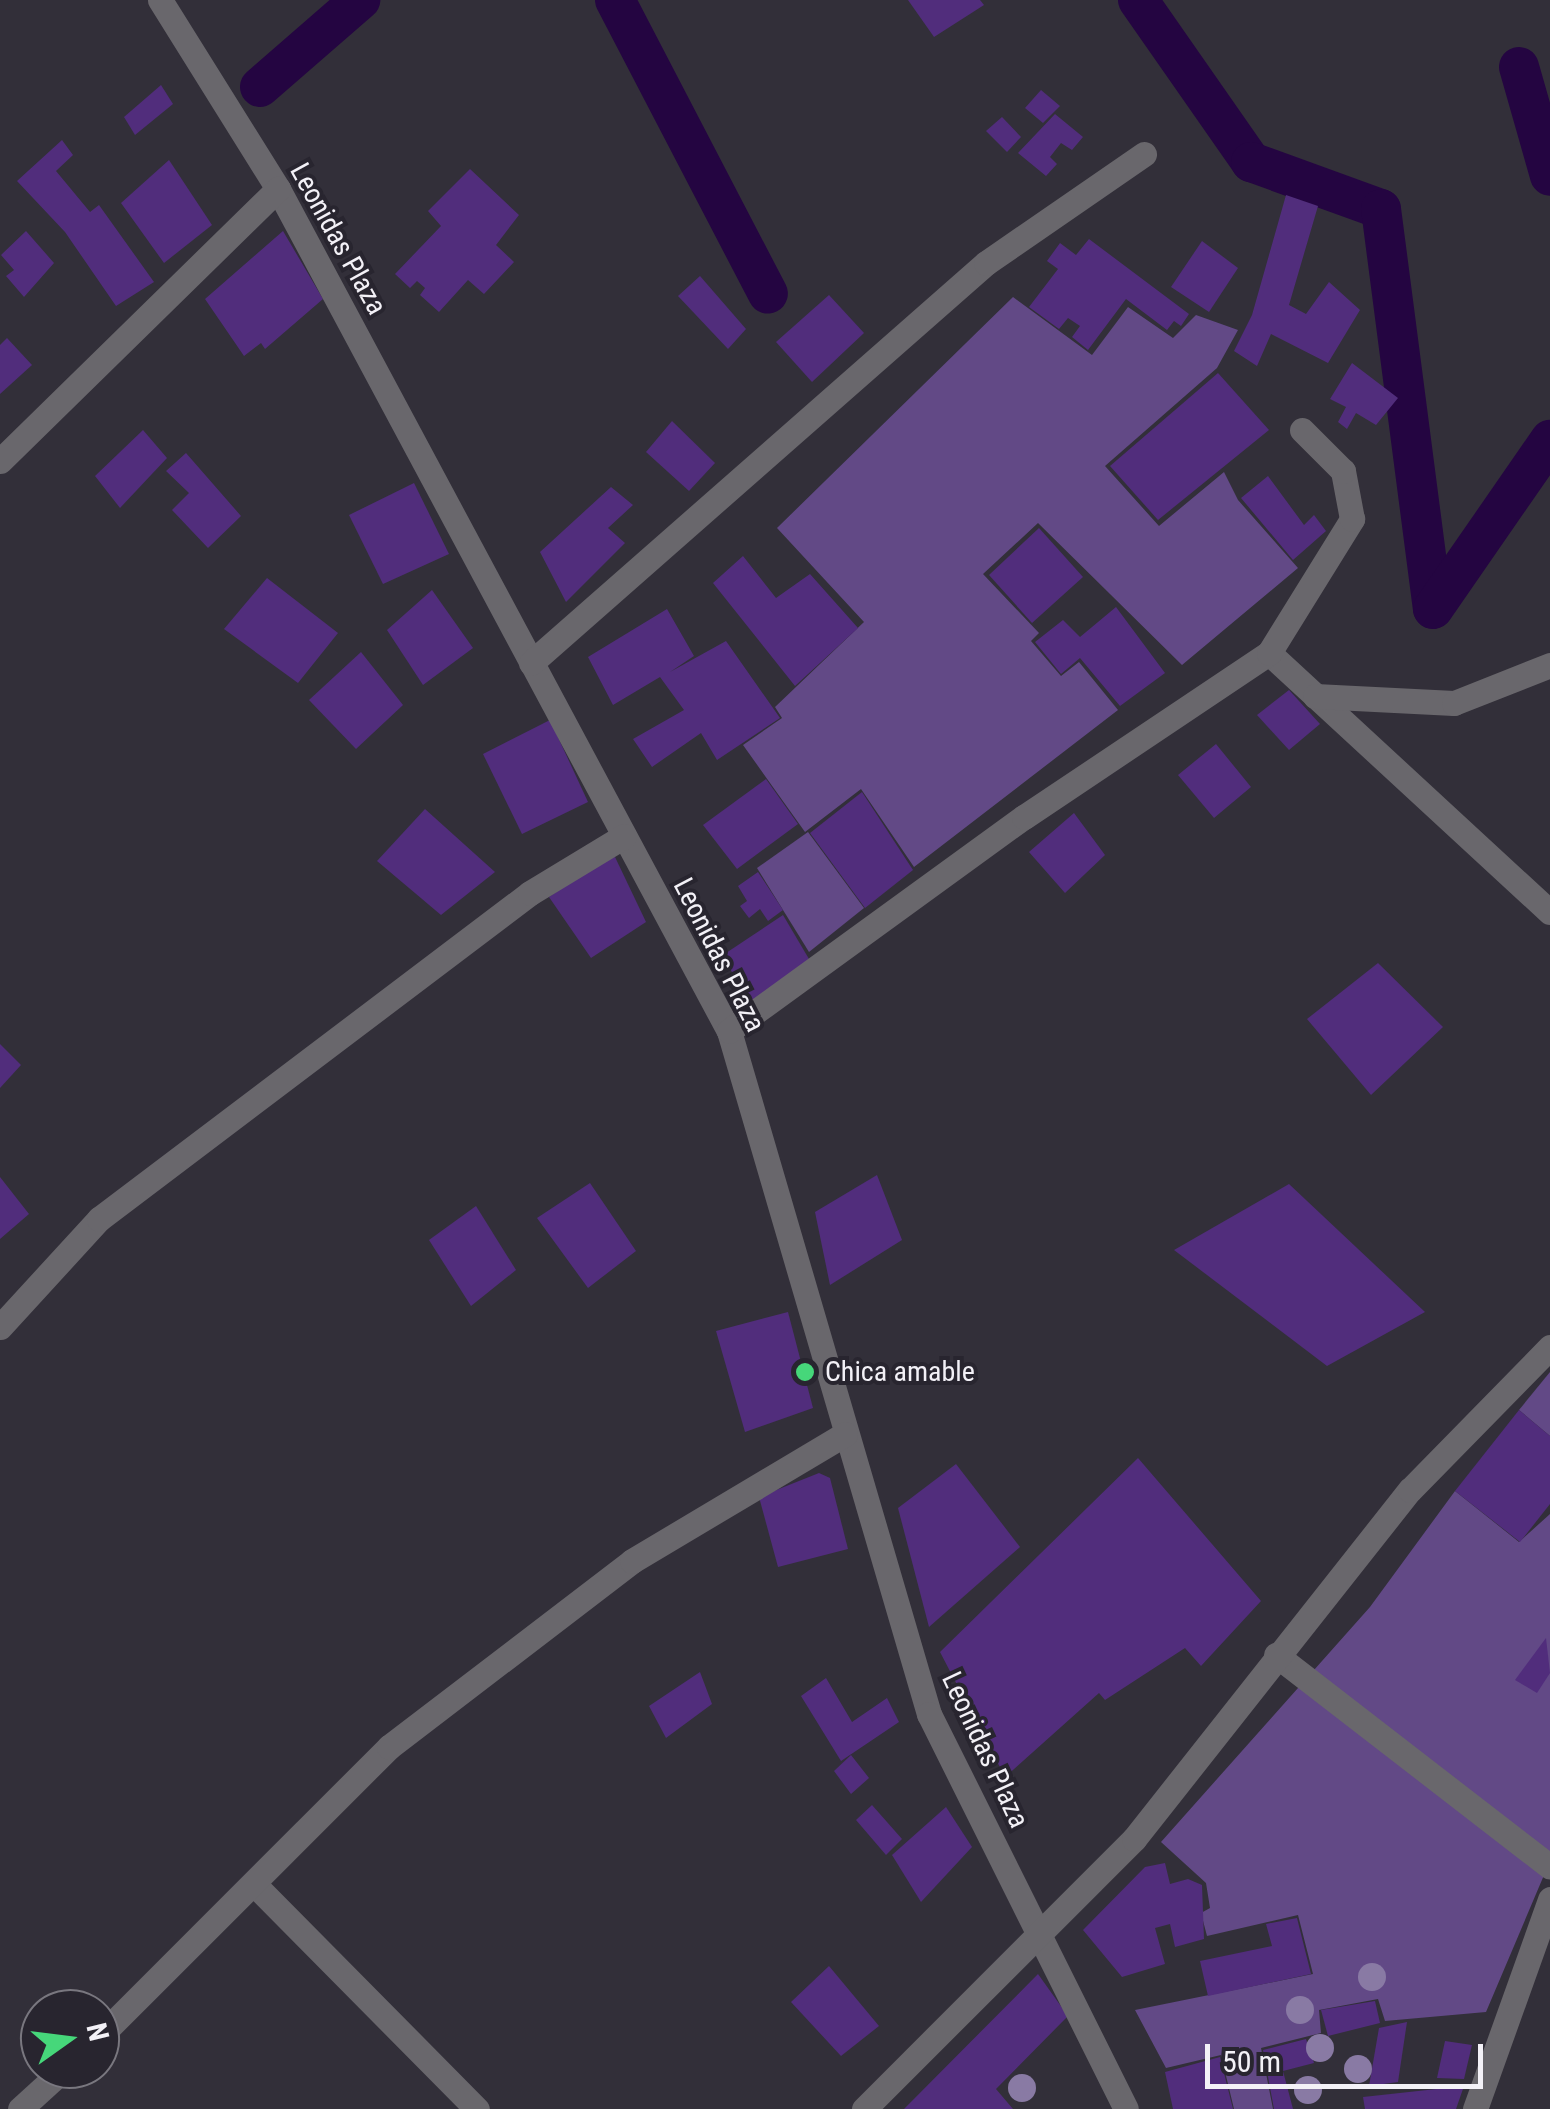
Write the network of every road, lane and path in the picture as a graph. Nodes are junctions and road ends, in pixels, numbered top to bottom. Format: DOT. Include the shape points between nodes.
graph roads {
  1 [pos="160,0"];
  2 [pos="1144,154"];
  3 [pos="278,189"];
  4 [pos="1302,430"];
  5 [pos="0,462"];
  6 [pos="1268,652"];
  7 [pos="532,663"];
  8 [pos="1550,665"];
  9 [pos="1316,696"];
  10 [pos="624,836"];
  11 [pos="1550,912"];
  12 [pos="729,1031"];
  13 [pos="0,1327"];
  14 [pos="1550,1347"];
  15 [pos="845,1434"];
  16 [pos="1276,1655"];
  17 [pos="1550,1867"];
  18 [pos="256,1886"];
  19 [pos="1550,1900"];
  20 [pos="1041,1936"];
  21 [pos="120,2017"];
  22 [pos="42,2089"];
  23 [pos="20,2109"];
  24 [pos="477,2109"];
  25 [pos="864,2109"];
  26 [pos="1126,2109"];
  27 [pos="1476,2109"];
  1 -- 3 [label="street, Leonidas Plaza"];
  2 -- 7 [label="street" via="986,263"];
  3 -- 5 [label="street"];
  3 -- 7 [label="street, Leonidas Plaza"];
  4 -- 6 [label="street" via="1344,471 1352,519"];
  6 -- 9 [label="street"];
  6 -- 12 [label="street" via="1024,817"];
  7 -- 10 [label="street, Leonidas Plaza"];
  8 -- 9 [label="street" via="1454,703"];
  9 -- 11 [label="street"];
  10 -- 12 [label="street, Leonidas Plaza"];
  10 -- 13 [label="street" via="530,893 98,1218"];
  12 -- 15 [label="street, Leonidas Plaza"];
  14 -- 16 [label="street" via="1410,1490"];
  15 -- 18 [label="street" via="632,1561 390,1746"];
  15 -- 20 [label="street, Leonidas Plaza" via="929,1714"];
  16 -- 17 [label="street"];
  16 -- 20 [label="street" via="1134,1839"];
  18 -- 21 [label="street"];
  18 -- 24 [label="street"];
  19 -- 27 [label="street"];
  20 -- 25 [label="street"];
  20 -- 26 [label="street, Leonidas Plaza"];
  22 -- 23 [label="street"];
}
